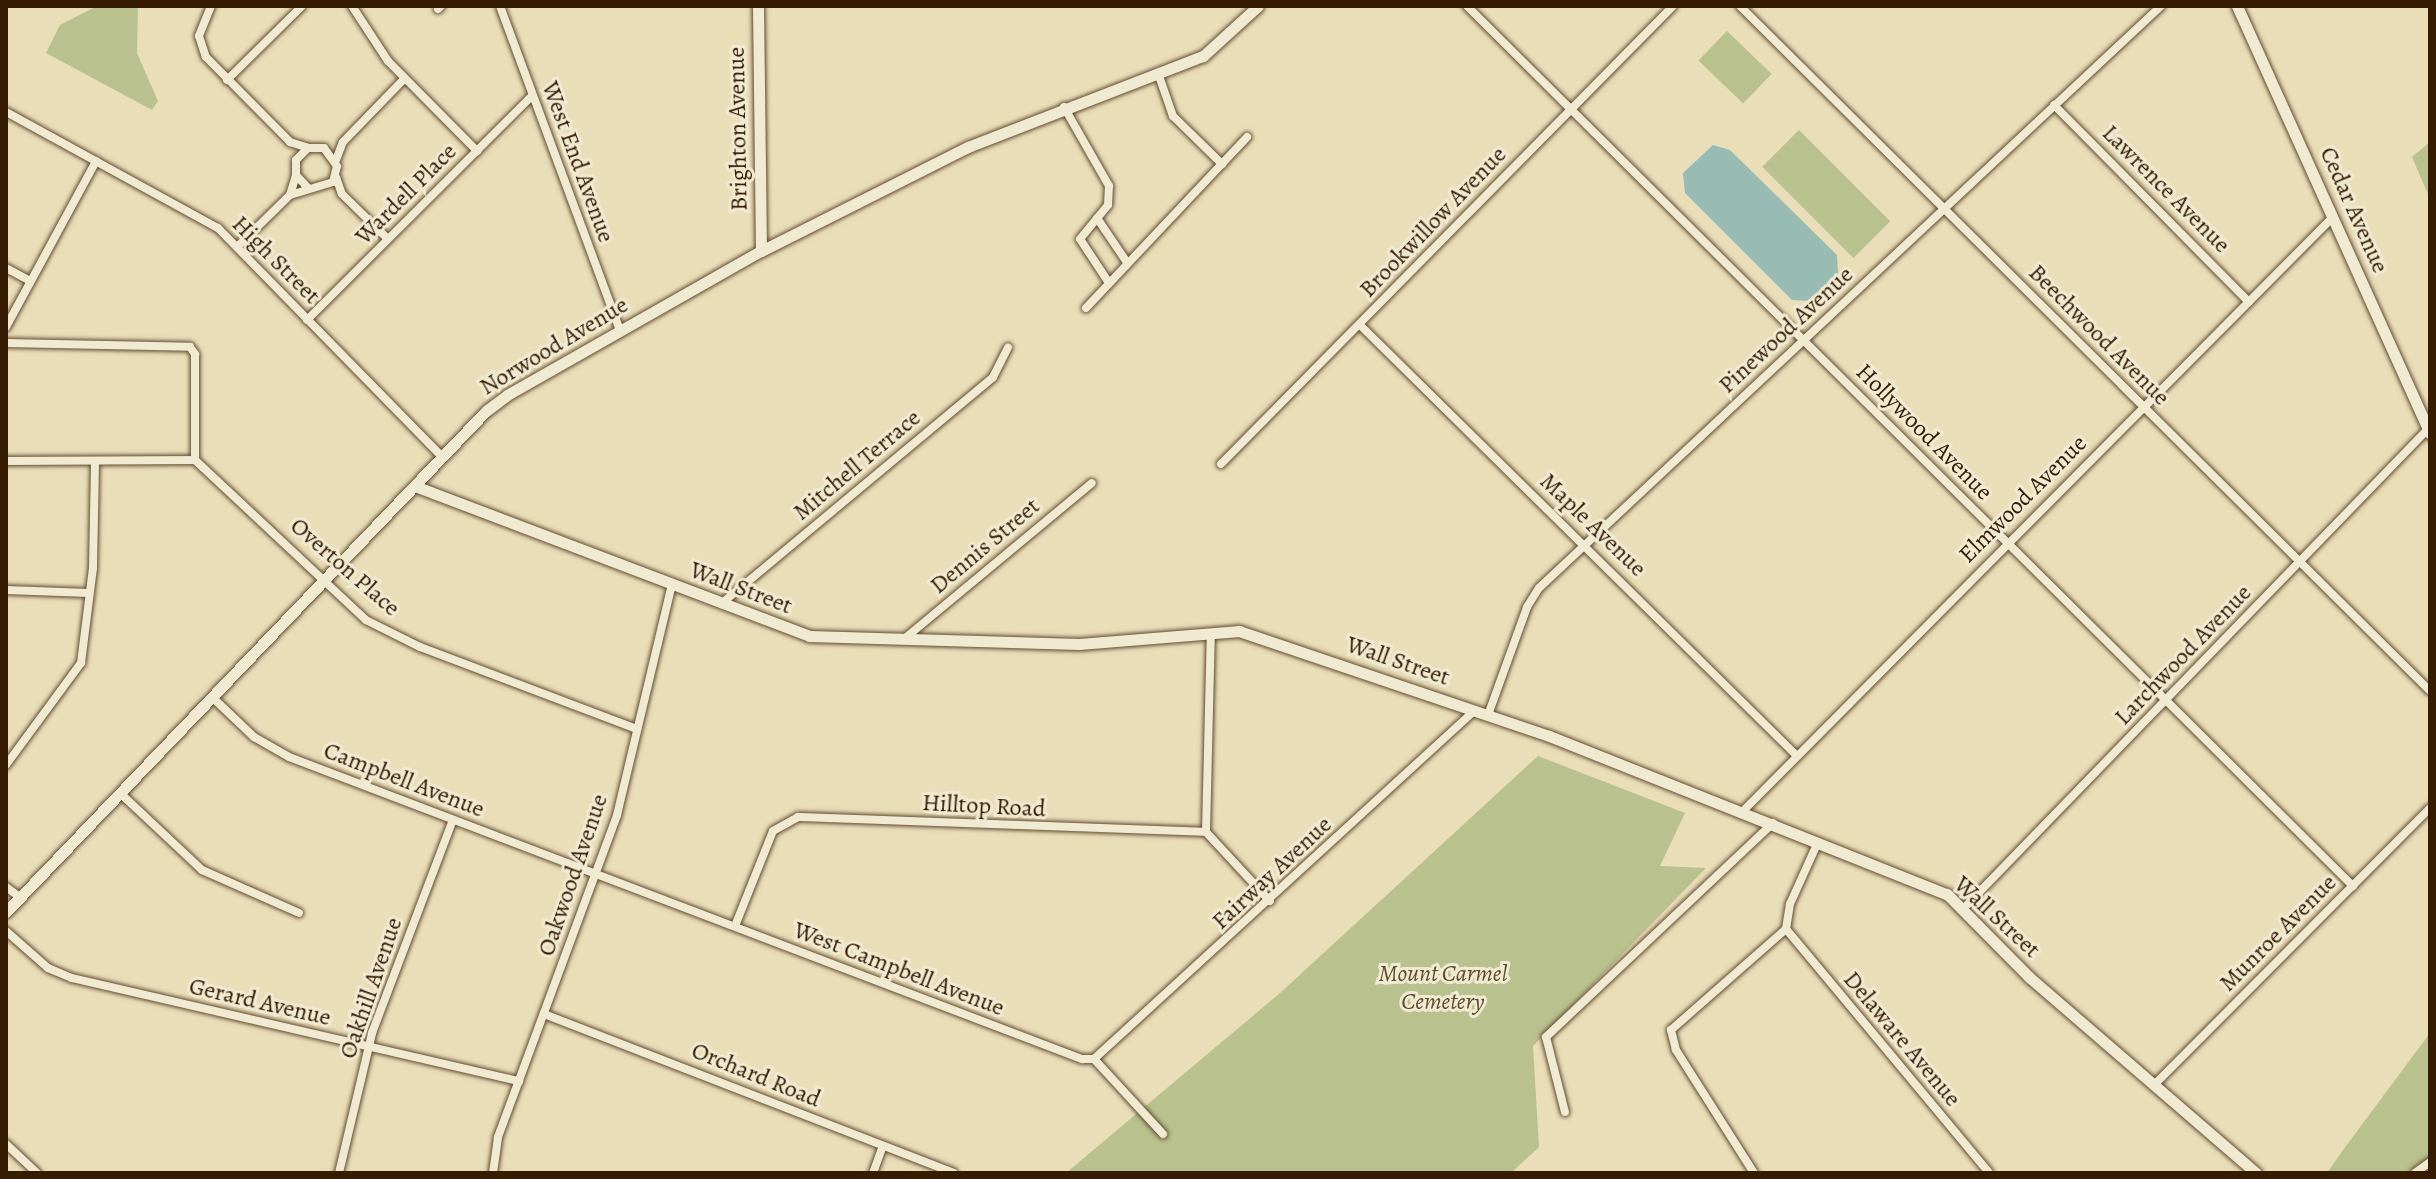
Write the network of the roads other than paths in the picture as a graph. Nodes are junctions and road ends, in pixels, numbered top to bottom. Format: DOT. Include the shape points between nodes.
graph roads {
  1 [pos="211,6"];
  2 [pos="302,6"];
  3 [pos="352,6"];
  4 [pos="500,6"];
  5 [pos="758,6"];
  6 [pos="1258,6"];
  7 [pos="1467,6"];
  8 [pos="1673,6"];
  9 [pos="1740,6"];
  10 [pos="2161,6"];
  11 [pos="2237,6"];
  12 [pos="1158,73"];
  13 [pos="404,79"];
  14 [pos="227,80"];
  15 [pos="532,96"];
  16 [pos="2054,105"];
  17 [pos="1064,107"];
  18 [pos="1571,109"];
  19 [pos="6,112"];
  20 [pos="1247,137"];
  21 [pos="290,142"];
  22 [pos="343,142"];
  23 [pos="308,148"];
  24 [pos="324,148"];
  25 [pos="477,151"];
  26 [pos="296,160"];
  27 [pos="336,160"];
  28 [pos="96,161"];
  29 [pos="1222,164"];
  30 [pos="296,175"];
  31 [pos="336,177"];
  32 [pos="308,188"];
  33 [pos="324,188"];
  34 [pos="342,194"];
  35 [pos="290,195"];
  36 [pos="1944,209"];
  37 [pos="2333,217"];
  38 [pos="1097,218"];
  39 [pos="388,239"];
  40 [pos="237,247"];
  41 [pos="761,251"];
  42 [pos="1128,264"];
  43 [pos="6,268"];
  44 [pos="30,281"];
  45 [pos="1109,283"];
  46 [pos="2249,302"];
  47 [pos="1086,308"];
  48 [pos="307,320"];
  49 [pos="1361,326"];
  50 [pos="6,327"];
  51 [pos="620,331"];
  52 [pos="1804,340"];
  53 [pos="6,343"];
  54 [pos="1008,348"];
  55 [pos="2143,407"];
  56 [pos="2429,429"];
  57 [pos="442,457"];
  58 [pos="195,460"];
  59 [pos="6,461"];
  60 [pos="95,462"];
  61 [pos="1221,464"];
  62 [pos="1092,483"];
  63 [pos="415,486"];
  64 [pos="2008,543"];
  65 [pos="1584,545"];
  66 [pos="2299,562"];
  67 [pos="323,580"];
  68 [pos="672,585"];
  69 [pos="6,590"];
  70 [pos="89,593"];
  71 [pos="721,604"];
  72 [pos="1211,634"];
  73 [pos="903,640"];
  74 [pos="2430,691"];
  75 [pos="212,697"];
  76 [pos="2166,701"];
  77 [pos="1473,712"];
  78 [pos="1488,715"];
  79 [pos="637,729"];
  80 [pos="1796,755"];
  81 [pos="6,765"];
  82 [pos="120,793"];
  83 [pos="2430,808"];
  84 [pos="1743,811"];
  85 [pos="453,820"];
  86 [pos="1773,823"];
  87 [pos="1206,832"];
  88 [pos="1818,842"];
  89 [pos="596,875"];
  90 [pos="2353,886"];
  91 [pos="6,887"];
  92 [pos="20,897"];
  93 [pos="1270,901"];
  94 [pos="1963,909"];
  95 [pos="6,912"];
  96 [pos="299,913"];
  97 [pos="735,926"];
  98 [pos="1786,929"];
  99 [pos="6,931"];
  100 [pos="544,1014"];
  101 [pos="369,1047"];
  102 [pos="1094,1059"];
  103 [pos="519,1081"];
  104 [pos="2154,1085"];
  105 [pos="1565,1112"];
  106 [pos="1163,1134"];
  107 [pos="6,1144"];
  108 [pos="883,1146"];
  109 [pos="2430,1162"];
  110 [pos="26,1169"];
  111 [pos="37,1173"];
  112 [pos="339,1173"];
  113 [pos="493,1173"];
  114 [pos="873,1173"];
  115 [pos="953,1173"];
  116 [pos="1754,1173"];
  117 [pos="1989,1173"];
  118 [pos="2256,1173"];
  119 [pos="2415,1173"];
  1 -- 14 [label="street" via="201,23 201,48"];
  2 -- 14 [label="street"];
  3 -- 13 [label="street"];
  4 -- 15 [label="street, West End Avenue"];
  5 -- 41 [label="street, Brighton Avenue"];
  6 -- 12 [label="street, Norwood Avenue" via="1214,49"];
  7 -- 18 [label="street, Hollywood Avenue"];
  8 -- 18 [label="street, Brookwillow Avenue"];
  9 -- 36 [label="street, Beechwood Avenue"];
  10 -- 16 [label="street, Pinewood Avenue"];
  11 -- 37 [label="street, Cedar Avenue"];
  12 -- 17 [label="street, Norwood Avenue"];
  12 -- 29 [label="street" via="1173,116"];
  13 -- 22 [label="street"];
  13 -- 25 [label="street"];
  14 -- 21 [label="street"];
  15 -- 25 [label="street, Wardell Place"];
  15 -- 51 [label="street, West End Avenue"];
  16 -- 36 [label="street, Pinewood Avenue"];
  16 -- 46 [label="street, Lawrence Avenue"];
  17 -- 38 [label="street" via="1109,186 1110,201"];
  17 -- 41 [label="street, Norwood Avenue" via="968,147"];
  18 -- 49 [label="street, Brookwillow Avenue"];
  18 -- 52 [label="street, Hollywood Avenue"];
  19 -- 28 [label="street, High Street"];
  20 -- 29 [label="street"];
  21 -- 23 [label="street"];
  21 -- 26 [label="street"];
  22 -- 24 [label="street"];
  22 -- 27 [label="street"];
  23 -- 24 [label="street"];
  23 -- 26 [label="street"];
  24 -- 27 [label="street"];
  25 -- 39 [label="street, Wardell Place"];
  26 -- 30 [label="street"];
  27 -- 31 [label="street"];
  28 -- 40 [label="street, High Street" via="218,228"];
  28 -- 44 [label="street"];
  29 -- 42 [label="street"];
  30 -- 32 [label="street"];
  30 -- 35 [label="street"];
  31 -- 33 [label="street"];
  31 -- 34 [label="street"];
  32 -- 33 [label="street"];
  32 -- 35 [label="street"];
  33 -- 34 [label="street"];
  34 -- 39 [label="street"];
  35 -- 40 [label="street"];
  36 -- 52 [label="street, Pinewood Avenue"];
  36 -- 55 [label="street, Beechwood Avenue"];
  37 -- 46 [label="street, Elmwood Avenue"];
  37 -- 56 [label="street, Cedar Avenue"];
  38 -- 42 [label="street"];
  38 -- 45 [label="street" via="1080,239"];
  39 -- 48 [label="street, Wardell Place"];
  40 -- 48 [label="street, High Street"];
  41 -- 51 [label="street, Norwood Avenue"];
  42 -- 45 [label="street"];
  43 -- 44 [label="street"];
  44 -- 50 [label="street"];
  45 -- 47 [label="street"];
  46 -- 55 [label="street, Elmwood Avenue"];
  48 -- 57 [label="street, High Street"];
  49 -- 61 [label="street, Brookwillow Avenue"];
  49 -- 65 [label="street, Maple Avenue"];
  51 -- 57 [label="street, Norwood Avenue" via="507,395"];
  52 -- 64 [label="street, Hollywood Avenue"];
  52 -- 65 [label="street, Pinewood Avenue"];
  53 -- 58 [label="street" via="192,349"];
  54 -- 71 [label="street, Mitchell Terrace" via="993,377"];
  55 -- 64 [label="street, Elmwood Avenue"];
  55 -- 66 [label="street, Beechwood Avenue"];
  56 -- 66 [label="street, Larchwood Avenue"];
  57 -- 63 [label="street, Norwood Avenue"];
  58 -- 60 [label="street"];
  58 -- 67 [label="street, Overton Place"];
  59 -- 60 [label="street"];
  60 -- 70 [label="street"];
  62 -- 73 [label="street, Dennis Street"];
  63 -- 67 [label="street, Norwood Avenue"];
  63 -- 68 [label="street, Wall Street"];
  64 -- 76 [label="street, Hollywood Avenue"];
  64 -- 80 [label="street, Elmwood Avenue"];
  65 -- 78 [label="street, Pinewood Avenue" via="1529,603"];
  65 -- 80 [label="street, Maple Avenue"];
  66 -- 74 [label="street, Beechwood Avenue"];
  66 -- 76 [label="street, Larchwood Avenue"];
  67 -- 75 [label="street, Norwood Avenue"];
  67 -- 79 [label="street, Overton Place" via="386,633"];
  68 -- 71 [label="street, Wall Street"];
  68 -- 79 [label="street, Oakwood Avenue"];
  69 -- 70 [label="street"];
  70 -- 81 [label="street" via="78,670"];
  71 -- 73 [label="street, Wall Street" via="809,636"];
  72 -- 73 [label="street, Wall Street" via="1079,644"];
  72 -- 77 [label="street, Wall Street" via="1239,631 1266,639"];
  72 -- 87 [label="street"];
  75 -- 82 [label="street, Norwood Avenue"];
  75 -- 85 [label="street, Campbell Avenue" via="273,750"];
  76 -- 90 [label="street, Hollywood Avenue"];
  76 -- 94 [label="street, Larchwood Avenue"];
  77 -- 78 [label="street, Wall Street"];
  77 -- 93 [label="street, Fairway Avenue"];
  78 -- 84 [label="street, Wall Street"];
  79 -- 89 [label="street, Oakwood Avenue"];
  80 -- 84 [label="street, Elmwood Avenue"];
  82 -- 92 [label="street, Norwood Avenue"];
  82 -- 96 [label="street" via="202,870"];
  83 -- 90 [label="street, Munroe Avenue"];
  84 -- 86 [label="street, Wall Street"];
  85 -- 89 [label="street, Campbell Avenue"];
  85 -- 101 [label="street, Oakhill Avenue"];
  86 -- 88 [label="street, Wall Street"];
  86 -- 105 [label="street" via="1546,1037"];
  87 -- 93 [label="street"];
  87 -- 97 [label="street, Hilltop Road" via="793,817 773,831"];
  88 -- 94 [label="street, Wall Street" via="1943,892"];
  88 -- 98 [label="street" via="1790,904"];
  89 -- 97 [label="street, West Campbell Avenue"];
  89 -- 100 [label="street, Oakwood Avenue"];
  90 -- 104 [label="street, Munroe Avenue"];
  91 -- 92 [label="street"];
  92 -- 95 [label="street, Norwood Avenue"];
  93 -- 102 [label="street, Fairway Avenue"];
  94 -- 104 [label="street, Wall Street" via="2029,977"];
  97 -- 102 [label="street, West Campbell Avenue" via="1082,1059"];
  98 -- 116 [label="street" via="1671,1030 1676,1050"];
  98 -- 117 [label="street, Delaware Avenue"];
  99 -- 101 [label="street, Gerard Avenue" via="48,968 72,978"];
  100 -- 103 [label="street, Oakwood Avenue"];
  100 -- 108 [label="street, Orchard Road"];
  101 -- 103 [label="street, Gerard Avenue"];
  101 -- 112 [label="street, Oakhill Avenue"];
  102 -- 106 [label="street"];
  103 -- 113 [label="street, Oakwood Avenue" via="496,1146"];
  104 -- 118 [label="street, Wall Street"];
  107 -- 110 [label="street"];
  108 -- 114 [label="street"];
  108 -- 115 [label="street, Orchard Road"];
  109 -- 119 [label="street"];
  110 -- 111 [label="street"];
}
